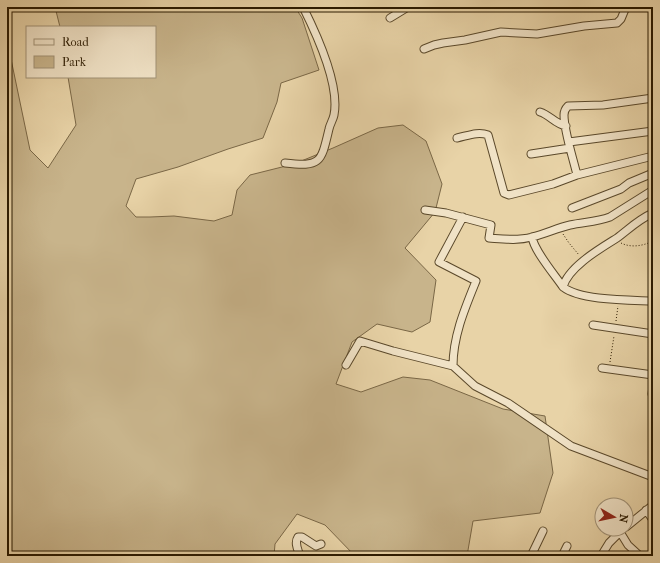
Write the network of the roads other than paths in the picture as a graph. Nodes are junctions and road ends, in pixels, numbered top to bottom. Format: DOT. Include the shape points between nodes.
graph roads {
  1 [pos="303,7"];
  2 [pos="408,7"];
  3 [pos="626,7"];
  4 [pos="390,18"];
  5 [pos="424,49"];
  6 [pos="653,98"];
  7 [pos="540,112"];
  8 [pos="566,126"];
  9 [pos="653,131"];
  10 [pos="458,138"];
  11 [pos="569,145"];
  12 [pos="531,154"];
  13 [pos="653,156"];
  14 [pos="285,163"];
  15 [pos="653,173"];
  16 [pos="577,175"];
  17 [pos="653,190"];
  18 [pos="572,208"];
  19 [pos="425,210"];
  20 [pos="653,213"];
  21 [pos="463,217"];
  22 [pos="532,237"];
  23 [pos="563,287"];
  24 [pos="653,301"];
  25 [pos="593,325"];
  26 [pos="653,334"];
  27 [pos="346,365"];
  28 [pos="453,366"];
  29 [pos="602,368"];
  30 [pos="653,375"];
  31 [pos="653,386"];
  32 [pos="653,394"];
  33 [pos="653,477"];
  34 [pos="653,504"];
  35 [pos="646,510"];
  36 [pos="634,520"];
  37 [pos="653,520"];
  38 [pos="543,531"];
  39 [pos="615,537"];
  40 [pos="624,537"];
  41 [pos="321,544"];
  42 [pos="567,546"];
  43 [pos="300,556"];
  44 [pos="531,556"];
  45 [pos="562,556"];
  46 [pos="601,556"];
  47 [pos="640,556"];
  1 -- 14 [label="street" via="320,44 333,86 334,114 325,149 320,158 314,164"];
  2 -- 4 [label="street"];
  3 -- 5 [label="street" via="621,20 617,23 537,34 501,32 443,42"];
  6 -- 8 [label="street" via="603,105 568,106 564,114"];
  7 -- 8 [label="street"];
  8 -- 11 [label="street"];
  9 -- 11 [label="street"];
  10 -- 16 [label="street" via="483,133 488,135 506,195 553,184"];
  11 -- 12 [label="street"];
  11 -- 16 [label="street"];
  13 -- 16 [label="street"];
  15 -- 18 [label="street"];
  17 -- 22 [label="street" via="610,217 559,228"];
  19 -- 21 [label="street"];
  20 -- 23 [label="street" via="642,218 585,260 564,282"];
  21 -- 22 [label="street" via="491,225 489,238"];
  21 -- 28 [label="street" via="439,262 476,281 460,320 455,339"];
  22 -- 23 [label="street"];
  23 -- 24 [label="street" via="588,296"];
  25 -- 26 [label="street"];
  27 -- 28 [label="street" via="360,340"];
  28 -- 33 [label="street" via="475,386 508,403 571,446"];
  29 -- 30 [label="street"];
  31 -- 32 [label="street"];
  34 -- 35 [label="street"];
  35 -- 36 [label="street"];
  35 -- 37 [label="street"];
  38 -- 44 [label="street"];
  39 -- 46 [label="street"];
  40 -- 47 [label="street" via="628,545"];
  41 -- 43 [label="street" via="316,546 298,537 296,540"];
  42 -- 45 [label="street"];
}
